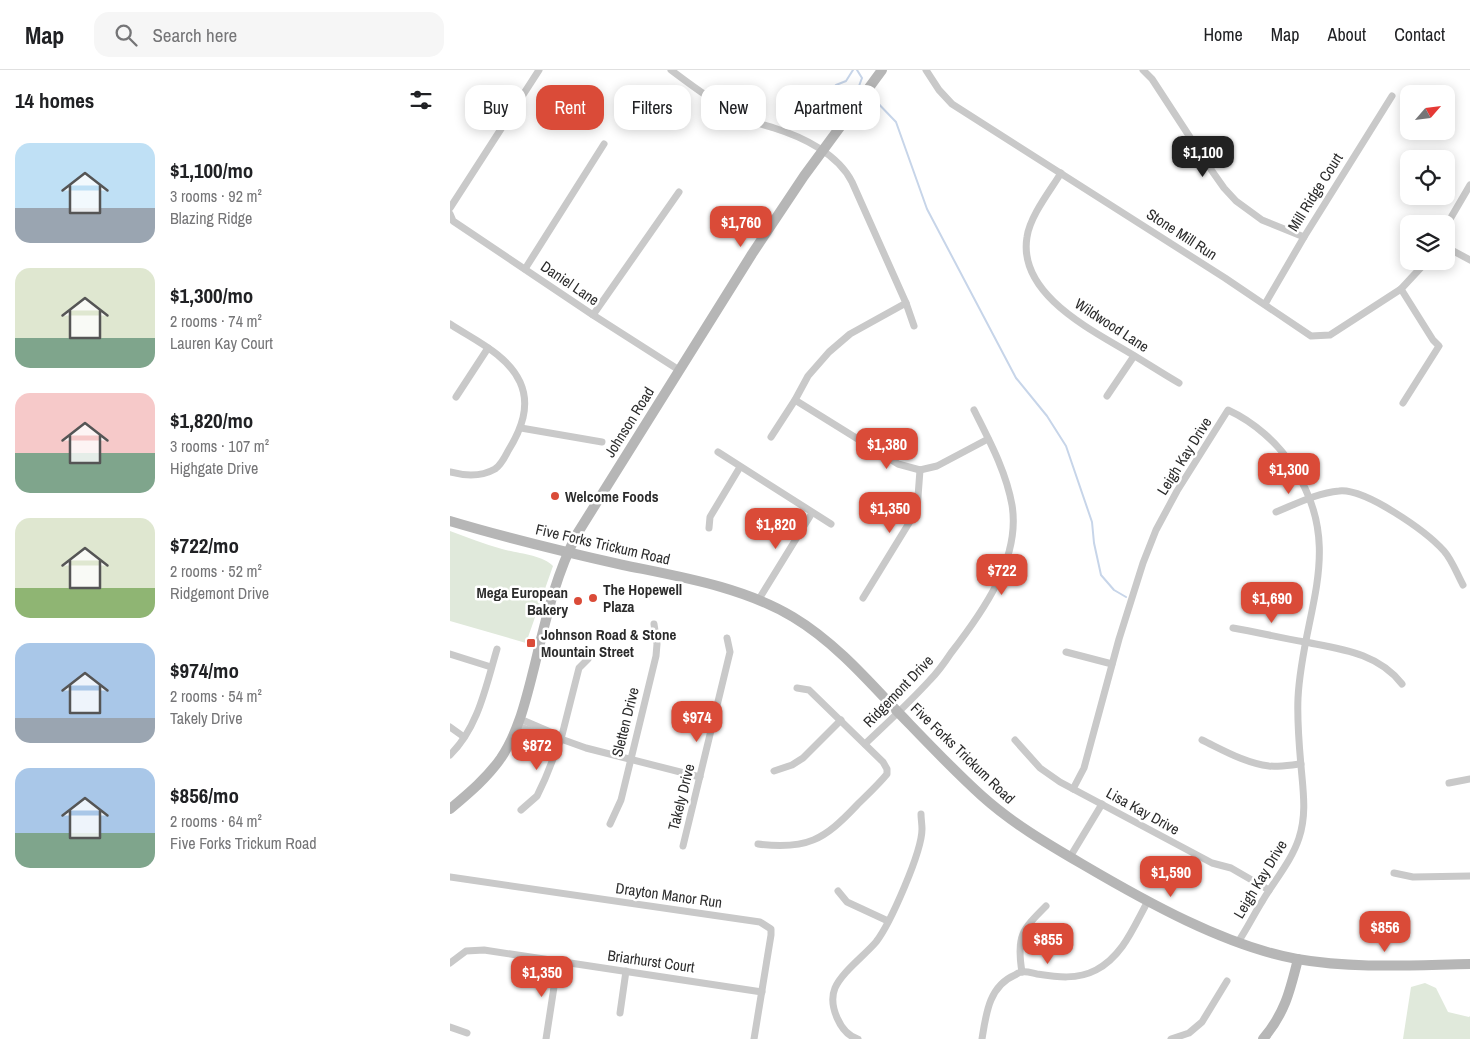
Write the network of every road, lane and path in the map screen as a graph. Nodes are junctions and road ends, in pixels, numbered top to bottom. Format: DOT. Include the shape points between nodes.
graph roads {
  1 [pos="539,70"];
  2 [pos="671,70"];
  3 [pos="882,70"];
  4 [pos="926,70"];
  5 [pos="1143,70"];
  6 [pos="1392,96"];
  7 [pos="604,144"];
  8 [pos="823,152"];
  9 [pos="1061,173"];
  10 [pos="1470,185"];
  11 [pos="679,192"];
  12 [pos="450,208"];
  13 [pos="450,214"];
  14 [pos="1452,215"];
  15 [pos="1304,237"];
  16 [pos="1455,252"];
  17 [pos="1470,260"];
  18 [pos="525,269"];
  19 [pos="1419,270"];
  20 [pos="1401,289"];
  21 [pos="906,303"];
  22 [pos="1265,304"];
  23 [pos="593,315"];
  24 [pos="450,324"];
  25 [pos="914,326"];
  26 [pos="488,348"];
  27 [pos="1134,356"];
  28 [pos="679,370"];
  29 [pos="1179,383"];
  30 [pos="1107,396"];
  31 [pos="456,397"];
  32 [pos="795,400"];
  33 [pos="1403,403"];
  34 [pos="974,410"];
  35 [pos="521,428"];
  36 [pos="770,437"];
  37 [pos="988,439"];
  38 [pos="602,442"];
  39 [pos="718,452"];
  40 [pos="740,467"];
  41 [pos="920,470"];
  42 [pos="450,472"];
  43 [pos="1310,499"];
  44 [pos="1276,512"];
  45 [pos="812,513"];
  46 [pos="450,521"];
  47 [pos="831,524"];
  48 [pos="709,528"];
  49 [pos="568,552"];
  50 [pos="1462,585"];
  51 [pos="863,598"];
  52 [pos="759,599"];
  53 [pos="654,624"];
  54 [pos="1233,628"];
  55 [pos="727,638"];
  56 [pos="1306,642"];
  57 [pos="497,649"];
  58 [pos="1066,652"];
  59 [pos="450,654"];
  60 [pos="588,659"];
  61 [pos="1112,664"];
  62 [pos="492,666"];
  63 [pos="1402,684"];
  64 [pos="798,688"];
  65 [pos="898,711"];
  66 [pos="840,720"];
  67 [pos="519,722"];
  68 [pos="450,727"];
  69 [pos="464,737"];
  70 [pos="561,739"];
  71 [pos="1015,740"];
  72 [pos="1202,740"];
  73 [pos="865,744"];
  74 [pos="450,755"];
  75 [pos="630,760"];
  76 [pos="1301,764"];
  77 [pos="774,771"];
  78 [pos="700,777"];
  79 [pos="1470,779"];
  80 [pos="1449,783"];
  81 [pos="1073,789"];
  82 [pos="1102,804"];
  83 [pos="450,808"];
  84 [pos="521,810"];
  85 [pos="921,814"];
  86 [pos="610,824"];
  87 [pos="758,844"];
  88 [pos="683,846"];
  89 [pos="1070,857"];
  90 [pos="1394,873"];
  91 [pos="1470,876"];
  92 [pos="450,877"];
  93 [pos="1269,890"];
  94 [pos="838,891"];
  95 [pos="1148,901"];
  96 [pos="1046,906"];
  97 [pos="888,921"];
  98 [pos="1238,942"];
  99 [pos="1298,959"];
  100 [pos="558,961"];
  101 [pos="450,963"];
  102 [pos="1470,964"];
  103 [pos="626,972"];
  104 [pos="1022,972"];
  105 [pos="1227,981"];
  106 [pos="762,992"];
  107 [pos="620,1013"];
  108 [pos="450,1027"];
  109 [pos="468,1033"];
  110 [pos="546,1039"];
  111 [pos="754,1039"];
  112 [pos="858,1039"];
  113 [pos="982,1039"];
  114 [pos="1171,1039"];
  115 [pos="1263,1039"];
  1 -- 12 [label="street"];
  2 -- 8 [label="street" via="738,115 799,137"];
  3 -- 8 [label="main road, Johnson Road"];
  4 -- 9 [label="street, Stone Mill Run" via="952,104"];
  5 -- 15 [label="street" via="1236,201 1262,220"];
  6 -- 15 [label="street, Mill Ridge Court"];
  7 -- 18 [label="street"];
  8 -- 21 [label="street" via="846,171"];
  8 -- 28 [label="main road, Johnson Road" via="752,254"];
  9 -- 22 [label="street, Stone Mill Run"];
  9 -- 27 [label="street, Wildwood Lane" via="1030,224 1027,260 1056,304 1075,320"];
  10 -- 14 [label="street"];
  11 -- 23 [label="street"];
  13 -- 18 [label="street, Daniel Lane" via="453,221"];
  15 -- 22 [label="street, Mill Ridge Court"];
  16 -- 17 [label="street"];
  18 -- 23 [label="street, Daniel Lane"];
  19 -- 20 [label="street, Stone Mill Run"];
  20 -- 22 [label="street, Stone Mill Run" via="1330,335 1311,336"];
  20 -- 33 [label="street" via="1439,346"];
  21 -- 25 [label="street"];
  21 -- 32 [label="street" via="850,334 836,346 808,376"];
  23 -- 28 [label="street, Daniel Lane"];
  24 -- 26 [label="street"];
  26 -- 31 [label="street"];
  26 -- 35 [label="street" via="506,362 521,383 524,394"];
  27 -- 29 [label="street, Wildwood Lane"];
  27 -- 30 [label="street"];
  28 -- 49 [label="main road, Johnson Road"];
  32 -- 36 [label="street"];
  32 -- 41 [label="street" via="898,464"];
  34 -- 37 [label="street, Ridgemont Drive"];
  35 -- 38 [label="street"];
  35 -- 42 [label="street" via="497,468 474,475"];
  37 -- 41 [label="street" via="937,466"];
  37 -- 65 [label="street, Ridgemont Drive" via="1004,472 1012,506 1013,533 1006,563 970,628 931,680"];
  39 -- 40 [label="street"];
  40 -- 45 [label="street"];
  40 -- 48 [label="street" via="710,517"];
  41 -- 51 [label="street" via="918,510"];
  43 -- 44 [label="street"];
  43 -- 50 [label="street" via="1339,491 1356,492 1373,500 1432,539 1445,552"];
  43 -- 56 [label="street, Leigh Kay Drive" via="1319,531 1320,563"];
  43 -- 61 [label="street, Leigh Kay Drive" via="1280,449 1238,414 1228,410 1156,530"];
  45 -- 47 [label="street"];
  45 -- 52 [label="street"];
  46 -- 49 [label="main road, Five Forks Trickum Road"];
  49 -- 52 [label="main road, Five Forks Trickum Road"];
  49 -- 67 [label="main road, Johnson Road" via="545,621"];
  52 -- 65 [label="main road, Five Forks Trickum Road" via="811,629"];
  53 -- 75 [label="street, Sletten Drive" via="656,652"];
  54 -- 56 [label="street"];
  55 -- 78 [label="street, Takely Drive" via="730,652"];
  56 -- 63 [label="street" via="1363,655 1391,672"];
  56 -- 76 [label="street, Leigh Kay Drive" via="1298,698"];
  57 -- 62 [label="street"];
  58 -- 61 [label="street"];
  59 -- 62 [label="street"];
  60 -- 70 [label="street" via="579,668"];
  61 -- 81 [label="street, Leigh Kay Drive" via="1084,768"];
  62 -- 69 [label="street" via="472,726"];
  64 -- 66 [label="street" via="810,690"];
  65 -- 73 [label="street, Ridgemont Drive"];
  65 -- 89 [label="main road, Five Forks Trickum Road" via="1000,812"];
  66 -- 73 [label="street"];
  66 -- 77 [label="street" via="802,758"];
  67 -- 70 [label="street" via="554,739"];
  67 -- 83 [label="main road, Johnson Road" via="493,769"];
  68 -- 69 [label="street"];
  69 -- 74 [label="street"];
  70 -- 75 [label="street"];
  70 -- 84 [label="street" via="537,796"];
  71 -- 81 [label="street, Lisa Kay Drive" via="1040,768"];
  72 -- 76 [label="street" via="1257,764"];
  73 -- 87 [label="street" via="883,762 887,774 839,824 806,844"];
  75 -- 78 [label="street"];
  75 -- 86 [label="street, Sletten Drive" via="621,800"];
  76 -- 93 [label="street, Leigh Kay Drive" via="1304,808 1301,832"];
  78 -- 88 [label="street, Takely Drive"];
  79 -- 80 [label="street"];
  81 -- 82 [label="street, Lisa Kay Drive"];
  82 -- 89 [label="street"];
  82 -- 93 [label="street, Lisa Kay Drive" via="1212,863 1238,871"];
  85 -- 97 [label="street" via="922,831 911,872"];
  89 -- 95 [label="main road, Five Forks Trickum Road"];
  90 -- 91 [label="street" via="1414,877"];
  92 -- 106 [label="street, Drayton Manor Run" via="760,922 771,928"];
  93 -- 98 [label="street, Leigh Kay Drive"];
  94 -- 97 [label="street" via="847,902"];
  95 -- 98 [label="main road, Five Forks Trickum Road"];
  95 -- 104 [label="street" via="1124,944 1114,957 1096,970 1079,977 1060,978"];
  96 -- 104 [label="street" via="1026,926 1020,940"];
  97 -- 112 [label="street" via="881,936 836,988 833,1002 837,1017 844,1030"];
  98 -- 99 [label="main road, Five Forks Trickum Road"];
  99 -- 102 [label="main road, Five Forks Trickum Road" via="1355,965"];
  99 -- 115 [label="main road" via="1286,1003 1277,1022"];
  100 -- 101 [label="street, Briarhurst Court" via="473,950 459,955"];
  100 -- 103 [label="street, Briarhurst Court"];
  100 -- 110 [label="street"];
  103 -- 106 [label="street, Briarhurst Court"];
  103 -- 107 [label="street"];
  104 -- 113 [label="street" via="1007,978 995,989 986,1010"];
  105 -- 114 [label="street" via="1202,1022 1188,1033"];
  106 -- 111 [label="street, Drayton Manor Run"];
  108 -- 109 [label="street"];
}
